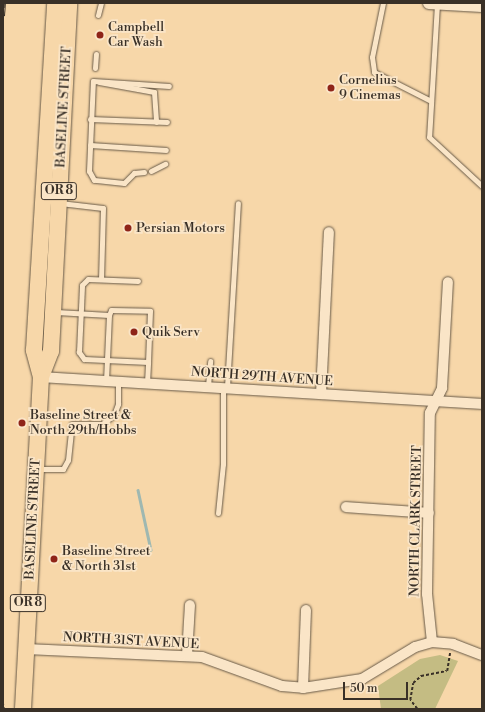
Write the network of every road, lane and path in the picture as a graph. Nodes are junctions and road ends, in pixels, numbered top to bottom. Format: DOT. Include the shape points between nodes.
graph roads {
  1 [pos="55,3"];
  2 [pos="70,3"];
  3 [pos="101,3"];
  4 [pos="383,3"];
  5 [pos="429,3"];
  6 [pos="437,3"];
  7 [pos="482,6"];
  8 [pos="98,15"];
  9 [pos="96,54"];
  10 [pos="95,68"];
  11 [pos="97,82"];
  12 [pos="169,86"];
  13 [pos="432,101"];
  14 [pos="90,119"];
  15 [pos="156,122"];
  16 [pos="167,122"];
  17 [pos="90,145"];
  18 [pos="166,150"];
  19 [pos="165,164"];
  20 [pos="151,171"];
  21 [pos="144,172"];
  22 [pos="482,186"];
  23 [pos="59,203"];
  24 [pos="238,203"];
  25 [pos="329,232"];
  26 [pos="101,279"];
  27 [pos="138,281"];
  28 [pos="448,282"];
  29 [pos="53,312"];
  30 [pos="81,314"];
  31 [pos="109,315"];
  32 [pos="107,360"];
  33 [pos="210,360"];
  34 [pos="148,362"];
  35 [pos="41,377"];
  36 [pos="106,381"];
  37 [pos="118,381"];
  38 [pos="148,383"];
  39 [pos="208,386"];
  40 [pos="225,387"];
  41 [pos="321,394"];
  42 [pos="435,401"];
  43 [pos="482,404"];
  44 [pos="36,469"];
  45 [pos="346,508"];
  46 [pos="218,513"];
  47 [pos="429,513"];
  48 [pos="190,605"];
  49 [pos="306,610"];
  50 [pos="432,642"];
  51 [pos="452,644"];
  52 [pos="26,649"];
  53 [pos="187,655"];
  54 [pos="482,655"];
  55 [pos="303,688"];
  56 [pos="3,702"];
  57 [pos="4,709"];
  58 [pos="23,709"];
  59 [pos="417,709"];
  1 -- 35 [label="highway, BASELINE STREET / OR 8" via="34,350"];
  2 -- 23 [label="highway, BASELINE STREET / OR 8"];
  3 -- 8 [label="lane"];
  4 -- 13 [label="lane" via="372,57 374,72"];
  5 -- 6 [label="street"];
  6 -- 7 [label="street"];
  6 -- 13 [label="lane"];
  9 -- 10 [label="lane"];
  11 -- 12 [label="lane"];
  11 -- 14 [label="lane" via="93,81"];
  11 -- 15 [label="lane" via="108,87 154,92"];
  13 -- 22 [label="lane" via="430,136"];
  14 -- 15 [label="lane"];
  14 -- 17 [label="lane"];
  15 -- 16 [label="lane"];
  17 -- 18 [label="lane"];
  17 -- 21 [label="lane" via="89,172 94,180 124,183 134,174"];
  19 -- 20 [label="lane"];
  23 -- 26 [label="lane" via="103,208"];
  23 -- 29 [label="highway, BASELINE STREET / OR 8"];
  24 -- 40 [label="lane"];
  25 -- 41 [label="street"];
  26 -- 27 [label="lane"];
  26 -- 30 [label="lane" via="88,279 82,284"];
  28 -- 42 [label="street, NORTH CLARK STREET" via="442,388"];
  29 -- 30 [label="lane"];
  29 -- 35 [label="highway, BASELINE STREET / OR 8" via="51,351"];
  30 -- 31 [label="lane"];
  30 -- 32 [label="lane" via="78,352 84,359"];
  31 -- 32 [label="lane"];
  31 -- 34 [label="lane" via="112,310 150,311"];
  32 -- 34 [label="lane"];
  32 -- 36 [label="lane"];
  33 -- 39 [label="lane"];
  34 -- 38 [label="lane"];
  35 -- 36 [label="street, NORTH 29TH AVENUE"];
  35 -- 44 [label="highway, BASELINE STREET / OR 8"];
  36 -- 37 [label="street, NORTH 29TH AVENUE"];
  37 -- 38 [label="street, NORTH 29TH AVENUE"];
  37 -- 44 [label="lane" via="118,404 114,414 102,424 72,424 68,460 63,469"];
  38 -- 39 [label="street, NORTH 29TH AVENUE"];
  39 -- 40 [label="street, NORTH 29TH AVENUE"];
  40 -- 41 [label="street, NORTH 29TH AVENUE"];
  40 -- 46 [label="lane" via="223,464"];
  41 -- 42 [label="street, NORTH 29TH AVENUE"];
  42 -- 43 [label="street, NORTH 29TH AVENUE"];
  42 -- 47 [label="street, NORTH CLARK STREET" via="430,413"];
  44 -- 52 [label="highway, BASELINE STREET / OR 8"];
  45 -- 47 [label="street"];
  47 -- 50 [label="street, NORTH CLARK STREET" via="427,594"];
  48 -- 53 [label="street"];
  49 -- 55 [label="street"];
  50 -- 51 [label="street, NORTH 31ST AVENUE"];
  50 -- 55 [label="street, NORTH 31ST AVENUE" via="415,647 362,679"];
  51 -- 54 [label="street, NORTH 31ST AVENUE"];
  51 -- 59 [label="path" via="447,671 421,676 412,685 410,700"];
  52 -- 53 [label="street, NORTH 31ST AVENUE"];
  52 -- 58 [label="highway, BASELINE STREET / OR 8"];
  53 -- 55 [label="street, NORTH 31ST AVENUE" via="202,657 282,686"];
  56 -- 57 [label="path"];
}
